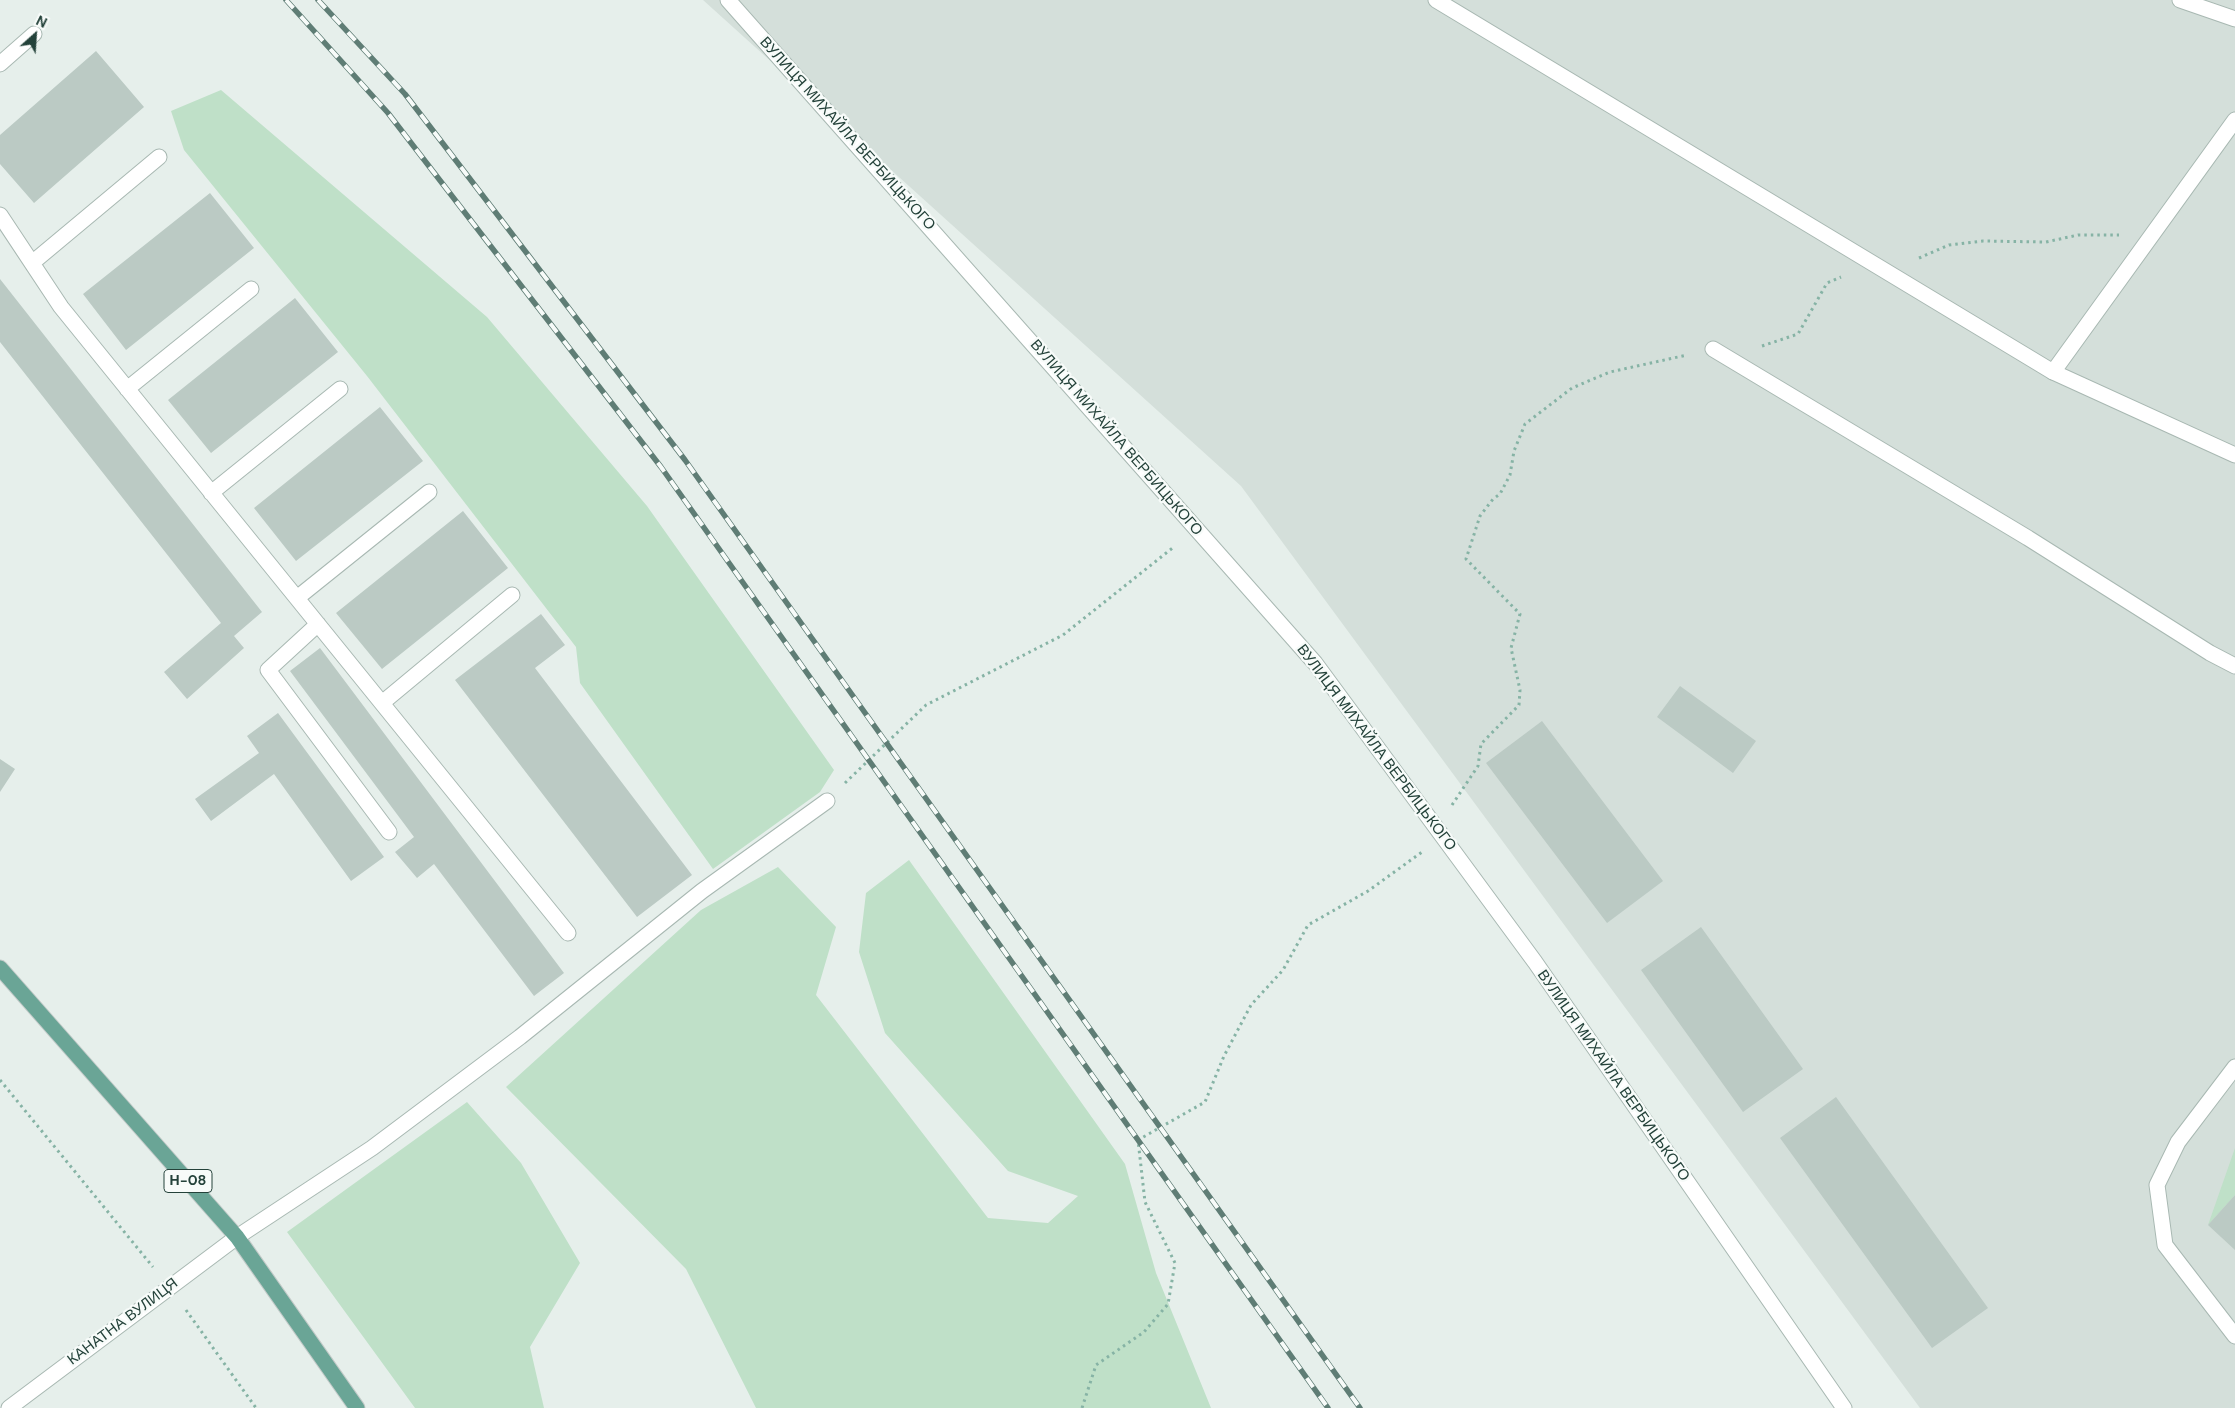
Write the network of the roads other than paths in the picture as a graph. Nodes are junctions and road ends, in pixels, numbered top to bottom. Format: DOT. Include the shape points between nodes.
graph roads {
  1 [pos="728,0"];
  2 [pos="1436,0"];
  3 [pos="2180,0"];
  4 [pos="2235,18"];
  5 [pos="34,34"];
  6 [pos="0,64"];
  7 [pos="2235,120"];
  8 [pos="159,157"];
  9 [pos="0,215"];
  10 [pos="32,263"];
  11 [pos="251,289"];
  12 [pos="1713,349"];
  13 [pos="2053,372"];
  14 [pos="127,389"];
  15 [pos="340,389"];
  16 [pos="2235,455"];
  17 [pos="429,492"];
  18 [pos="212,493"];
  19 [pos="512,595"];
  20 [pos="297,598"];
  21 [pos="318,624"];
  22 [pos="2235,666"];
  23 [pos="382,703"];
  24 [pos="827,801"];
  25 [pos="389,832"];
  26 [pos="568,933"];
  27 [pos="0,968"];
  28 [pos="2235,1067"];
  29 [pos="237,1237"];
  30 [pos="2235,1336"];
  31 [pos="9,1408"];
  32 [pos="357,1408"];
  33 [pos="1844,1408"];
  1 -- 33 [label="street, ВУЛИЦЯ МИХАЙЛА ВЕРБИЦЬКОГО" via="1316,662 1534,962"];
  2 -- 13 [label="street"];
  3 -- 4 [label="street"];
  5 -- 6 [label="street"];
  7 -- 13 [label="street"];
  8 -- 10 [label="street"];
  9 -- 10 [label="street"];
  10 -- 14 [label="street" via="61,307"];
  11 -- 14 [label="street"];
  12 -- 22 [label="street"];
  13 -- 16 [label="street"];
  14 -- 18 [label="street"];
  15 -- 18 [label="street"];
  17 -- 20 [label="street"];
  18 -- 20 [label="street"];
  19 -- 23 [label="street"];
  20 -- 21 [label="street"];
  21 -- 23 [label="street"];
  21 -- 25 [label="street" via="268,670"];
  23 -- 26 [label="street"];
  24 -- 29 [label="street, КАНАТНА ВУЛИЦЯ" via="702,891 520,1037 372,1148"];
  27 -- 29 [label="main road, Н-08"];
  28 -- 30 [label="street" via="2178,1142 2157,1184 2165,1245"];
  29 -- 31 [label="street, КАНАТНА ВУЛИЦЯ"];
  29 -- 32 [label="main road, Н-08"];
}
